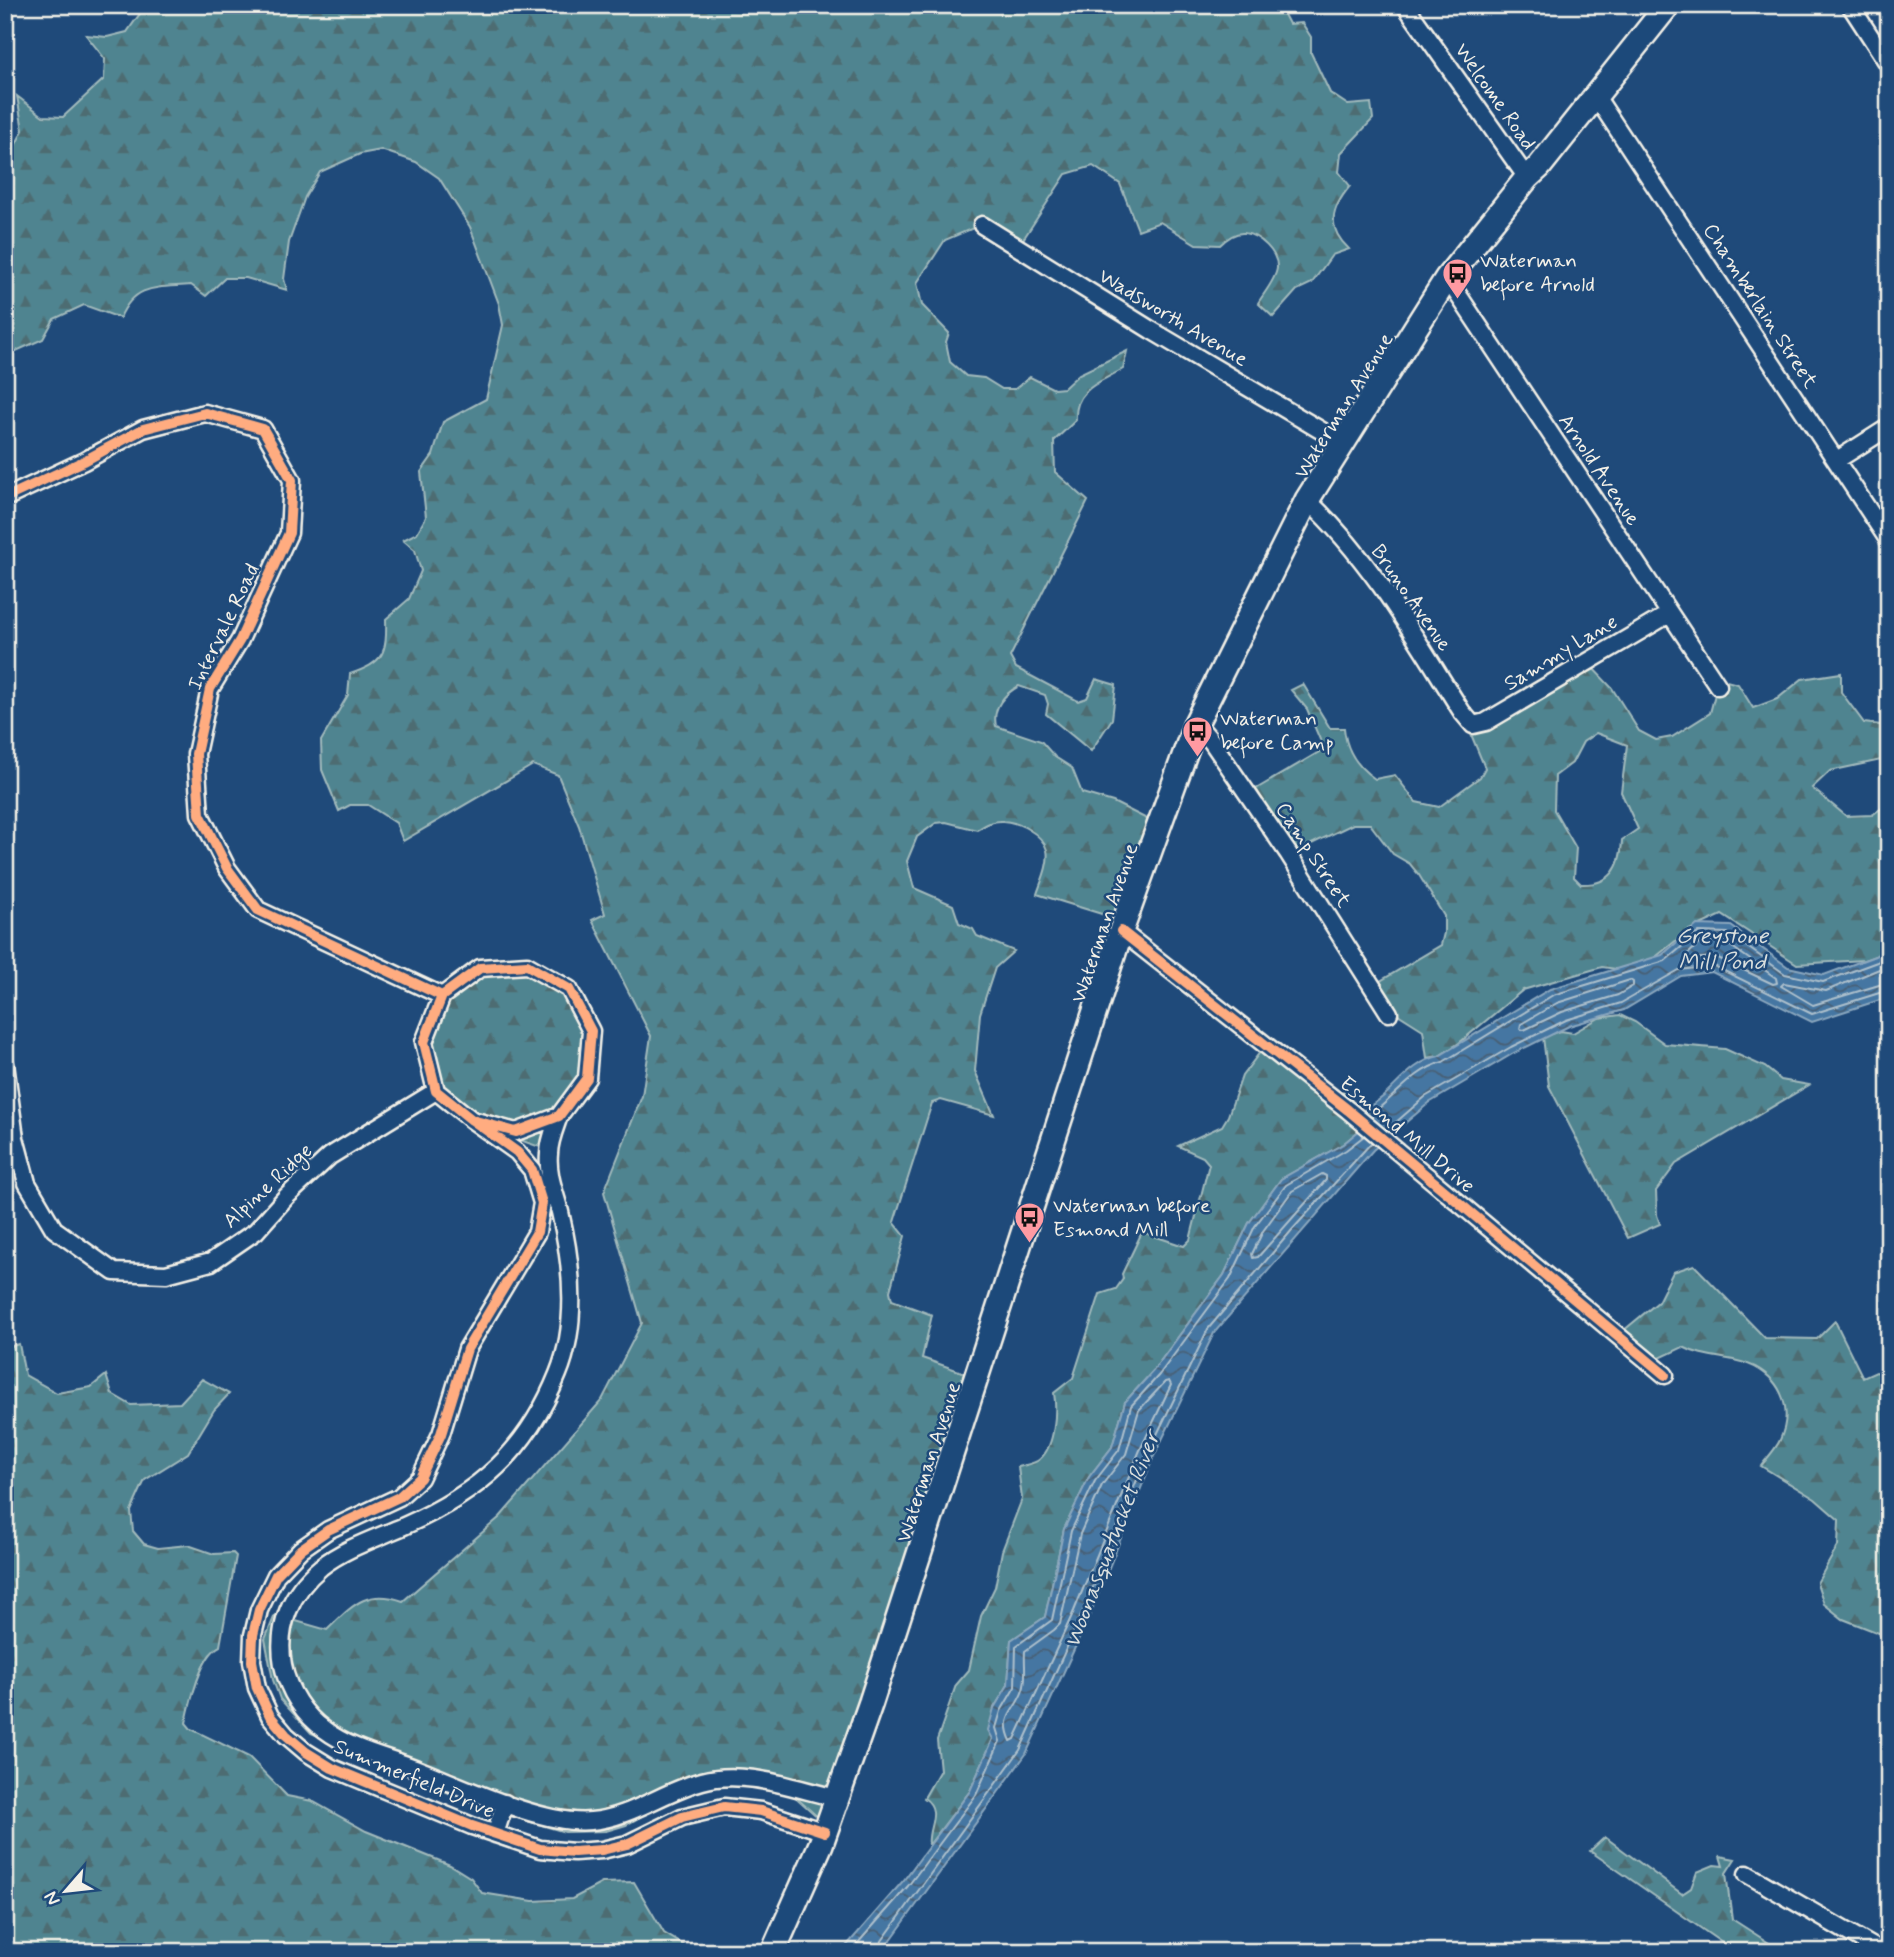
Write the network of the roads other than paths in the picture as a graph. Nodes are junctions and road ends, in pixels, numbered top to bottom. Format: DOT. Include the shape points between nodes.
graph roads {
  1 [pos="1405,5"];
  2 [pos="1668,5"];
  3 [pos="1850,5"];
  4 [pos="1889,65"];
  5 [pos="1595,95"];
  6 [pos="1527,178"];
  7 [pos="982,225"];
  8 [pos="1447,278"];
  9 [pos="1889,427"];
  10 [pos="1344,444"];
  11 [pos="1836,460"];
  12 [pos="5,498"];
  13 [pos="1307,500"];
  14 [pos="1889,541"];
  15 [pos="1669,614"];
  16 [pos="1717,686"];
  17 [pos="1196,723"];
  18 [pos="1473,725"];
  19 [pos="1121,931"];
  20 [pos="442,996"];
  21 [pos="1389,1013"];
  22 [pos="5,1063"];
  23 [pos="436,1091"];
  24 [pos="559,1116"];
  25 [pos="472,1120"];
  26 [pos="1665,1375"];
  27 [pos="379,1507"];
  28 [pos="395,1530"];
  29 [pos="837,1798"];
  30 [pos="505,1803"];
  31 [pos="825,1832"];
  32 [pos="495,1834"];
  33 [pos="1748,1874"];
  34 [pos="774,1952"];
  35 [pos="1882,1952"];
  1 -- 6 [label="street, Welcome Road"];
  2 -- 5 [label="main road, Waterman Avenue"];
  3 -- 4 [label="street"];
  5 -- 6 [label="main road, Waterman Avenue"];
  5 -- 11 [label="street, Chamberlain Street"];
  6 -- 8 [label="main road, Waterman Avenue"];
  7 -- 10 [label="street, Wadsworth Avenue"];
  8 -- 10 [label="main road, Waterman Avenue"];
  8 -- 15 [label="street, Arnold Avenue"];
  9 -- 11 [label="street"];
  10 -- 13 [label="main road, Waterman Avenue"];
  11 -- 14 [label="street, Chamberlain Street"];
  12 -- 20 [label="street, Intervale Road" via="143,429 205,413 263,429 292,480 289,533 240,640 210,689 196,754 200,814 227,868 258,909"];
  13 -- 17 [label="main road, Waterman Avenue"];
  13 -- 18 [label="street, Bruno Avenue" via="1332,523 1384,592"];
  15 -- 16 [label="street, Arnold Avenue"];
  15 -- 18 [label="street, Sammy Lane" via="1486,722"];
  17 -- 19 [label="main road, Waterman Avenue"];
  17 -- 21 [label="street, Camp Street" via="1288,853"];
  19 -- 26 [label="street, Esmond Mill Drive" via="1348,1110"];
  19 -- 29 [label="main road, Waterman Avenue"];
  20 -- 23 [label="street" via="424,1042"];
  20 -- 24 [label="street" via="480,968 504,966 527,965 569,989 591,1031 587,1078"];
  22 -- 23 [label="street, Alpine Ridge" via="15,1138 27,1183 54,1229 114,1272 166,1274 211,1262 256,1231 330,1156"];
  23 -- 25 [label="street"];
  24 -- 25 [label="street" via="516,1132"];
  24 -- 28 [label="street, Summerfield Drive" via="548,1152 571,1274 570,1326 561,1369 544,1407 502,1464 450,1503"];
  25 -- 27 [label="street, Summerfield Drive" via="517,1152 532,1170 542,1203 537,1232 467,1349 441,1434 420,1478"];
  27 -- 28 [label="street"];
  27 -- 32 [label="street, Summerfield Drive" via="328,1530 276,1575 253,1635 257,1688 285,1735 331,1768"];
  28 -- 30 [label="street, Summerfield Drive" via="338,1556 303,1584 281,1628 285,1675 307,1714 337,1739"];
  29 -- 30 [label="street, Summerfield Drive" via="723,1776 591,1821 550,1817"];
  29 -- 31 [label="main road, Waterman Avenue"];
  30 -- 32 [label="street, Summerfield Drive"];
  31 -- 32 [label="street, Summerfield Drive" via="761,1811 724,1807 682,1817 627,1844 602,1850 540,1849"];
  31 -- 34 [label="main road, Waterman Avenue"];
  33 -- 35 [label="street"];
}
